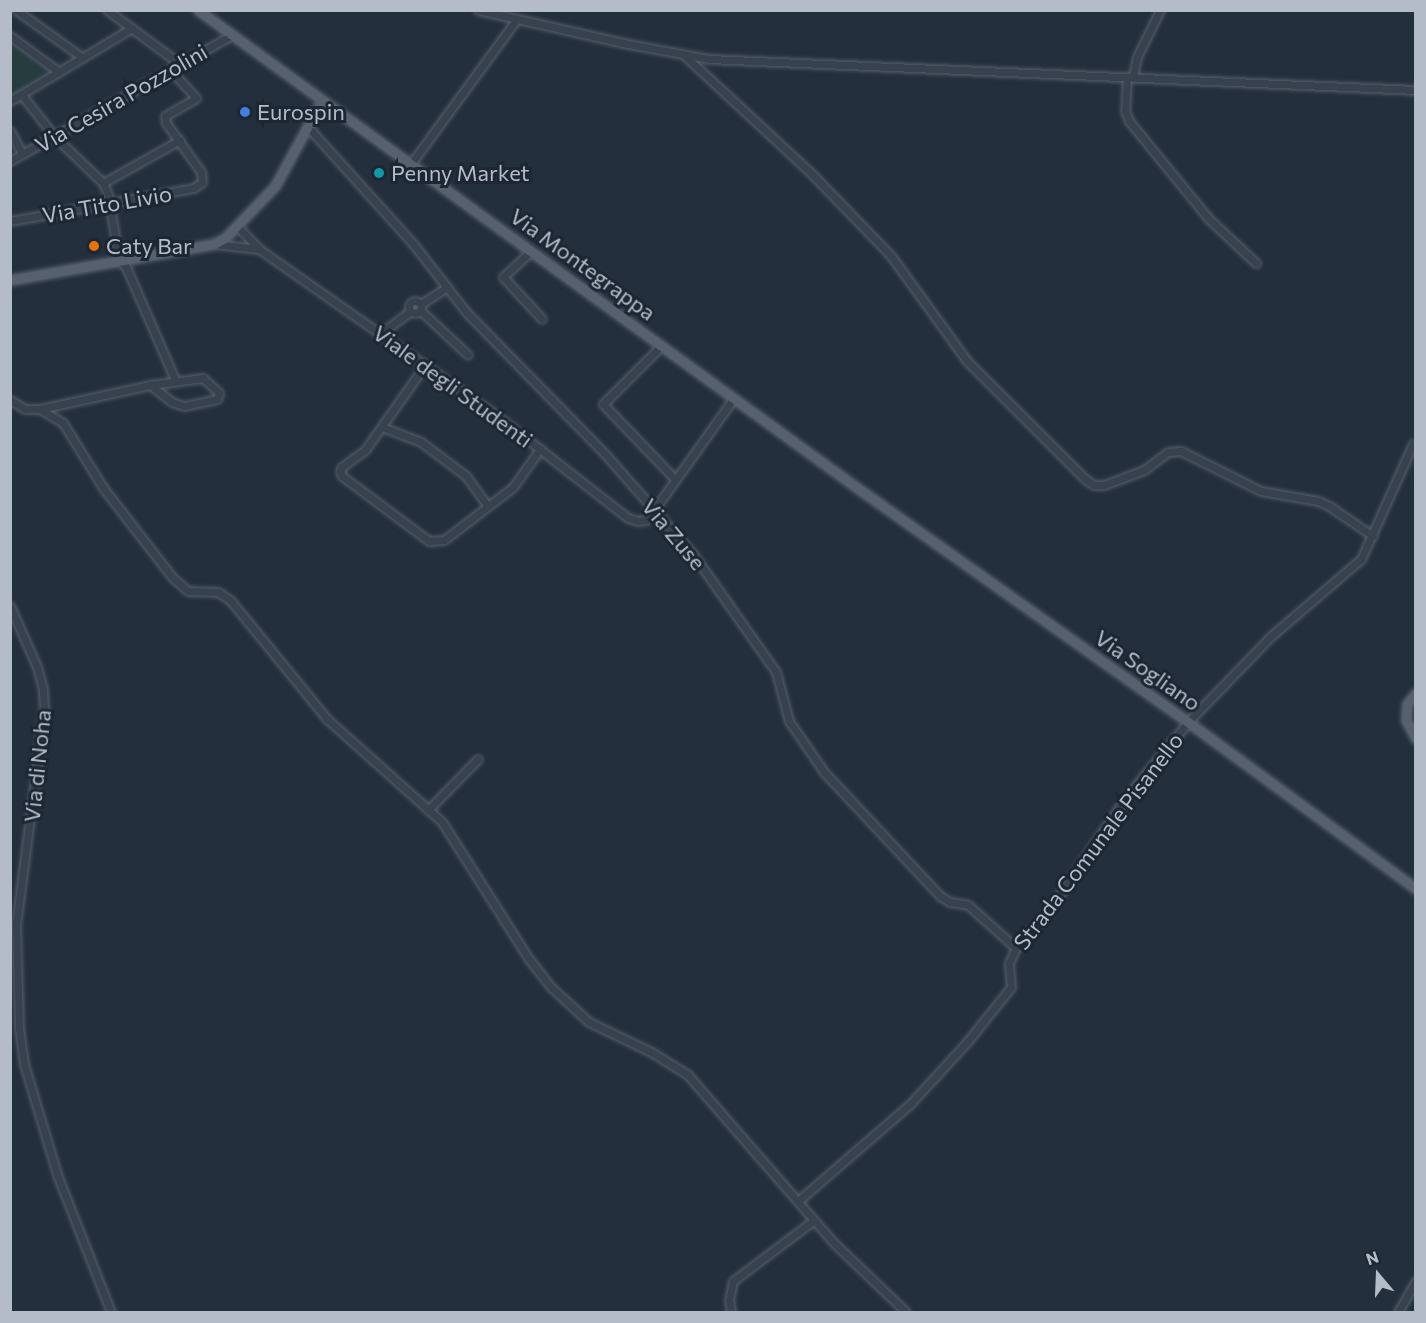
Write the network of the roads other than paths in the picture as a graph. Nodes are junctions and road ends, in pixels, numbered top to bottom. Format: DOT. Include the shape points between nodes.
graph roads {
  1 [pos="16,10"];
  2 [pos="107,10"];
  3 [pos="198,10"];
  4 [pos="478,10"];
  5 [pos="1160,10"];
  6 [pos="517,19"];
  7 [pos="132,28"];
  8 [pos="232,35"];
  9 [pos="10,36"];
  10 [pos="685,56"];
  11 [pos="83,58"];
  12 [pos="180,64"];
  13 [pos="170,69"];
  14 [pos="59,72"];
  15 [pos="1130,77"];
  16 [pos="1416,90"];
  17 [pos="21,94"];
  18 [pos="10,101"];
  19 [pos="321,102"];
  20 [pos="307,126"];
  21 [pos="10,131"];
  22 [pos="54,136"];
  23 [pos="180,140"];
  24 [pos="22,154"];
  25 [pos="10,161"];
  26 [pos="410,165"];
  27 [pos="103,183"];
  28 [pos="110,204"];
  29 [pos="10,221"];
  30 [pos="238,227"];
  31 [pos="214,244"];
  32 [pos="260,249"];
  33 [pos="531,250"];
  34 [pos="119,260"];
  35 [pos="1256,262"];
  36 [pos="10,280"];
  37 [pos="447,287"];
  38 [pos="421,307"];
  39 [pos="543,319"];
  40 [pos="380,334"];
  41 [pos="662,345"];
  42 [pos="468,355"];
  43 [pos="425,365"];
  44 [pos="176,382"];
  45 [pos="150,385"];
  46 [pos="734,398"];
  47 [pos="10,400"];
  48 [pos="40,409"];
  49 [pos="382,427"];
  50 [pos="1413,444"];
  51 [pos="540,448"];
  52 [pos="675,479"];
  53 [pos="856,487"];
  54 [pos="488,506"];
  55 [pos="654,510"];
  56 [pos="1373,536"];
  57 [pos="10,606"];
  58 [pos="1416,693"];
  59 [pos="1188,722"];
  60 [pos="1416,739"];
  61 [pos="478,759"];
  62 [pos="428,810"];
  63 [pos="1416,889"];
  64 [pos="1016,948"];
  65 [pos="798,1201"];
  66 [pos="814,1220"];
  67 [pos="1416,1281"];
  68 [pos="111,1312"];
  69 [pos="732,1312"];
  70 [pos="906,1312"];
  71 [pos="1398,1312"];
  1 -- 11 [label="street"];
  2 -- 7 [label="street"];
  3 -- 8 [label="main road, Via Montegrappa"];
  4 -- 6 [label="street"];
  5 -- 15 [label="street"];
  6 -- 10 [label="street"];
  6 -- 26 [label="street"];
  7 -- 11 [label="street"];
  7 -- 12 [label="street"];
  8 -- 12 [label="street, Via Cesira Pozzolini"];
  8 -- 19 [label="main road, Via Montegrappa"];
  9 -- 14 [label="street"];
  10 -- 15 [label="street"];
  10 -- 56 [label="street" via="810,172 891,256 967,361 1085,479 1104,485 1144,470 1168,452 1181,451 1261,491 1329,506"];
  11 -- 14 [label="street"];
  12 -- 13 [label="street, Via Cesira Pozzolini"];
  13 -- 22 [label="street, Via Cesira Pozzolini"];
  13 -- 23 [label="street" via="196,98 165,116"];
  14 -- 17 [label="street"];
  15 -- 16 [label="street"];
  15 -- 35 [label="street" via="1125,111 1129,122 1208,218"];
  17 -- 18 [label="street"];
  17 -- 22 [label="street"];
  19 -- 20 [label="main road"];
  19 -- 26 [label="main road, Via Montegrappa"];
  20 -- 30 [label="main road" via="275,186"];
  20 -- 37 [label="street, Via Zuse" via="386,212"];
  21 -- 24 [label="street"];
  22 -- 24 [label="street, Via Cesira Pozzolini"];
  22 -- 27 [label="street"];
  23 -- 27 [label="street"];
  23 -- 28 [label="street, Via Tito Livio" via="201,172 202,182 194,188"];
  24 -- 25 [label="street, Via Cesira Pozzolini"];
  26 -- 33 [label="main road, Via Montegrappa"];
  27 -- 28 [label="street"];
  28 -- 29 [label="street, Via Tito Livio"];
  28 -- 34 [label="street"];
  30 -- 31 [label="main road"];
  30 -- 32 [label="street, Viale degli Studenti"];
  31 -- 32 [label="street"];
  31 -- 34 [label="main road"];
  32 -- 40 [label="street, Viale degli Studenti"];
  33 -- 39 [label="street" via="503,277"];
  33 -- 41 [label="main road, Via Montegrappa"];
  34 -- 36 [label="main road"];
  34 -- 44 [label="street" via="126,267"];
  37 -- 38 [label="street"];
  37 -- 55 [label="street, Via Zuse" via="503,353"];
  38 -- 40 [label="street"];
  38 -- 42 [label="street"];
  40 -- 43 [label="street, Viale degli Studenti"];
  41 -- 46 [label="main road, Via Montegrappa"];
  41 -- 52 [label="street" via="603,404"];
  43 -- 49 [label="street"];
  43 -- 51 [label="street, Viale degli Studenti"];
  44 -- 45 [label="street"];
  44 -- 45 [label="street" via="204,378 219,393 217,399 184,406"];
  45 -- 48 [label="street"];
  46 -- 52 [label="street"];
  46 -- 53 [label="main road, Via Montegrappa"];
  47 -- 48 [label="street" via="25,409"];
  48 -- 62 [label="street" via="69,430 104,489 172,578 188,591 218,592 230,600 327,719"];
  49 -- 54 [label="street" via="421,442 466,476"];
  49 -- 54 [label="street" via="365,450 340,472 429,541 444,540"];
  50 -- 56 [label="street, Strada Comunale Pisanello" via="1394,480"];
  51 -- 54 [label="street" via="513,487"];
  51 -- 55 [label="street, Viale degli Studenti" via="628,518 646,520"];
  52 -- 55 [label="street"];
  53 -- 59 [label="main road, Via Sogliano"];
  55 -- 64 [label="street, Via Zuse" via="693,554 776,672 789,721 824,772 940,896 968,905"];
  56 -- 59 [label="street, Strada Comunale Pisanello" via="1361,559 1270,637"];
  57 -- 68 [label="street, Via di Noha" via="37,667 45,712 16,924 18,1019 24,1064 58,1177"];
  58 -- 60 [label="main road" via="1407,704 1406,720"];
  59 -- 63 [label="main road, Via Sogliano"];
  59 -- 64 [label="street, Strada Comunale Pisanello" via="1124,800 1048,912"];
  61 -- 62 [label="street"];
  62 -- 65 [label="street" via="450,832 529,959 552,988 589,1022 687,1074"];
  64 -- 65 [label="street, Strada Comunale Pisanello" via="1008,963 1011,987 946,1067 911,1103"];
  65 -- 66 [label="street"];
  66 -- 69 [label="street" via="734,1281 729,1300"];
  66 -- 70 [label="street"];
  67 -- 71 [label="street"];
}
